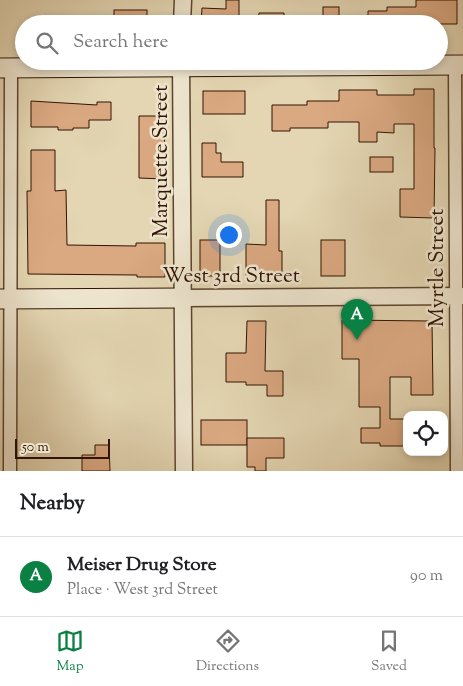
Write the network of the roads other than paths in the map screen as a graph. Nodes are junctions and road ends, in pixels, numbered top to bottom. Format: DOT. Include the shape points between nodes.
graph roads {
  1 [pos="183,0"];
  2 [pos="182,15"];
  3 [pos="459,66"];
  4 [pos="5,68"];
  5 [pos="181,70"];
  6 [pos="460,296"];
  7 [pos="182,298"];
  8 [pos="5,300"];
  9 [pos="10,471"];
  10 [pos="184,471"];
  11 [pos="457,471"];
  1 -- 2 [label="street"];
  3 -- 6 [label="street, Myrtle Street"];
  4 -- 8 [label="street"];
  5 -- 7 [label="street, Marquette Street"];
  6 -- 7 [label="street, West 3rd Street"];
  6 -- 11 [label="street, Myrtle Street"];
  7 -- 8 [label="main road, West 3rd Street"];
  7 -- 10 [label="street, Marquette Street"];
  8 -- 9 [label="street"];
}
